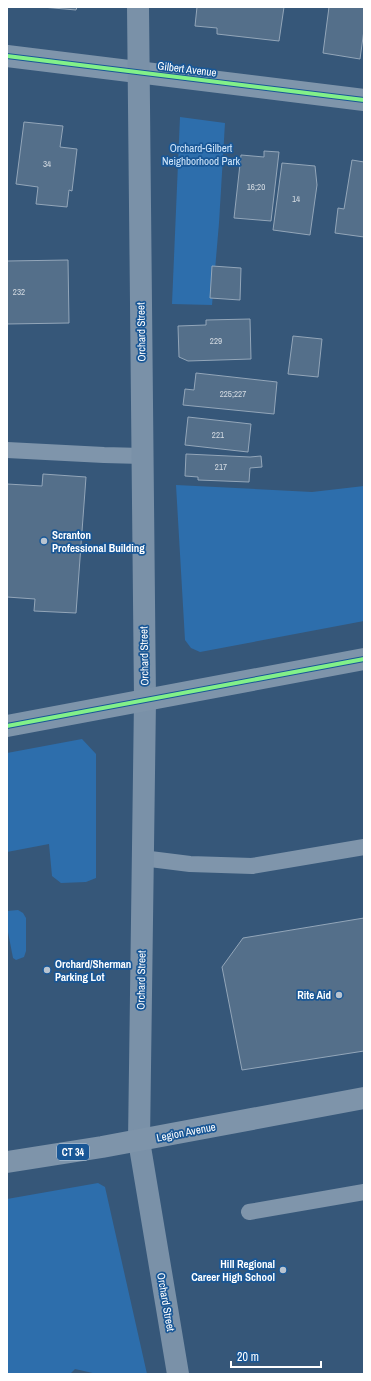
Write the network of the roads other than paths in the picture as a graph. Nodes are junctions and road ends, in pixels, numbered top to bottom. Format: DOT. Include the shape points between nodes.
graph roads {
  1 [pos="138,7"];
  2 [pos="7,56"];
  3 [pos="138,72"];
  4 [pos="364,100"];
  5 [pos="7,450"];
  6 [pos="142,456"];
  7 [pos="364,659"];
  8 [pos="145,700"];
  9 [pos="7,726"];
  10 [pos="364,847"];
  11 [pos="142,858"];
  12 [pos="364,1098"];
  13 [pos="139,1140"];
  14 [pos="7,1162"];
  15 [pos="364,1192"];
  16 [pos="249,1212"];
  17 [pos="178,1374"];
  1 -- 3 [label="main road, Orchard Street"];
  2 -- 3 [label="street, Gilbert Avenue"];
  3 -- 4 [label="street, Gilbert Avenue"];
  3 -- 6 [label="main road, Orchard Street"];
  5 -- 6 [label="lane"];
  6 -- 8 [label="main road, Orchard Street"];
  7 -- 8 [label="highway"];
  8 -- 9 [label="highway"];
  8 -- 11 [label="main road, Orchard Street"];
  10 -- 11 [label="lane" via="252,866 183,864"];
  11 -- 13 [label="main road, Orchard Street"];
  12 -- 13 [label="highway, Legion Avenue"];
  13 -- 14 [label="highway, Legion Avenue / CT 34"];
  13 -- 17 [label="main road, Orchard Street"];
  15 -- 16 [label="lane"];
}
